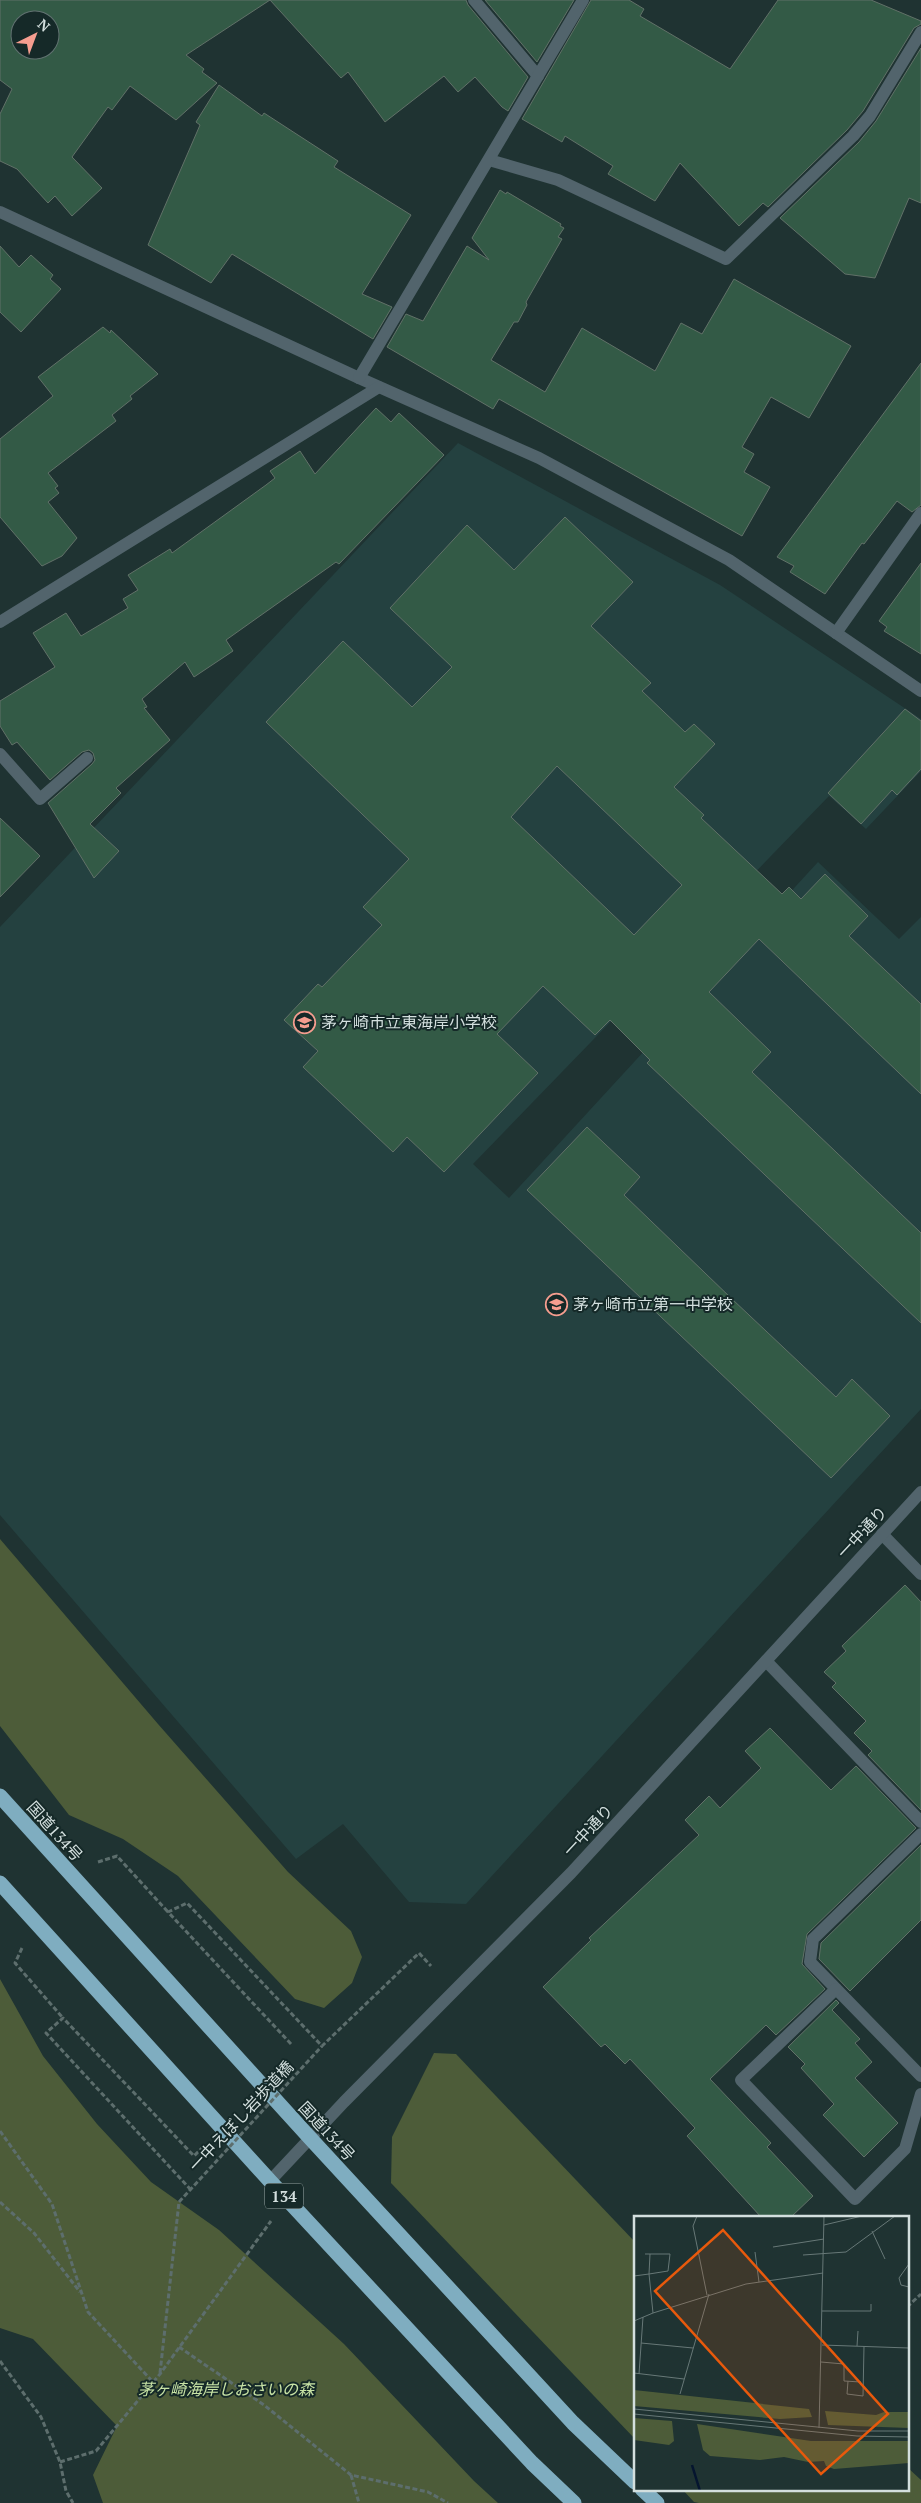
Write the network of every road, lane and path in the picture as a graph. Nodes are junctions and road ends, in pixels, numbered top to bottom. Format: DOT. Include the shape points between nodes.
graph roads {
  1 [pos="474,0"];
  2 [pos="583,0"];
  3 [pos="921,32"];
  4 [pos="538,76"];
  5 [pos="489,160"];
  6 [pos="0,212"];
  7 [pos="359,378"];
  8 [pos="379,387"];
  9 [pos="921,513"];
  10 [pos="0,622"];
  11 [pos="836,633"];
  12 [pos="921,691"];
  13 [pos="0,754"];
  14 [pos="87,758"];
  15 [pos="921,1492"];
  16 [pos="882,1534"];
  17 [pos="921,1574"];
  18 [pos="766,1661"];
  19 [pos="0,1796"];
  20 [pos="921,1822"];
  21 [pos="921,1834"];
  22 [pos="98,1862"];
  23 [pos="0,1883"];
  24 [pos="168,1912"];
  25 [pos="22,1948"];
  26 [pos="431,1966"];
  27 [pos="836,1989"];
  28 [pos="62,2018"];
  29 [pos="291,2044"];
  30 [pos="322,2046"];
  31 [pos="921,2076"];
  32 [pos="921,2094"];
  33 [pos="0,2131"];
  34 [pos="310,2138"];
  35 [pos="203,2147"];
  36 [pos="270,2181"];
  37 [pos="190,2190"];
  38 [pos="0,2202"];
  39 [pos="271,2220"];
  40 [pos="921,2294"];
  41 [pos="82,2295"];
  42 [pos="908,2306"];
  43 [pos="178,2347"];
  44 [pos="0,2361"];
  45 [pos="160,2374"];
  46 [pos="153,2382"];
  47 [pos="60,2462"];
  48 [pos="350,2475"];
  49 [pos="634,2481"];
  50 [pos="643,2490"];
  51 [pos="73,2503"];
  52 [pos="359,2503"];
  53 [pos="448,2503"];
  54 [pos="574,2503"];
  55 [pos="656,2503"];
  1 -- 4 [label="street"];
  2 -- 4 [label="street"];
  3 -- 5 [label="street" via="864,123 726,258 558,180"];
  4 -- 5 [label="street"];
  5 -- 7 [label="street"];
  6 -- 7 [label="street"];
  7 -- 8 [label="street"];
  8 -- 10 [label="street"];
  8 -- 11 [label="street" via="539,458 729,560"];
  9 -- 11 [label="street"];
  11 -- 12 [label="street"];
  13 -- 14 [label="street" via="40,799"];
  15 -- 16 [label="street, 一中通り"];
  16 -- 17 [label="street"];
  16 -- 18 [label="street, 一中通り"];
  18 -- 20 [label="street"];
  18 -- 34 [label="street, 一中通り" via="571,1873"];
  19 -- 34 [label="highway, 国道134号"];
  21 -- 27 [label="street" via="813,1939 810,1962"];
  22 -- 24 [label="path" via="117,1856"];
  23 -- 36 [label="highway, 134"];
  24 -- 29 [label="path"];
  24 -- 30 [label="path" via="187,1903"];
  25 -- 28 [label="path" via="15,1963"];
  26 -- 30 [label="path, 一中えぼし岩歩道橋" via="419,1954"];
  27 -- 31 [label="street"];
  27 -- 32 [label="street" via="741,2080 855,2199 905,2149"];
  28 -- 35 [label="path" via="194,2156"];
  28 -- 37 [label="path" via="46,2033"];
  30 -- 37 [label="path, 一中えぼし岩歩道橋, bridge"];
  33 -- 41 [label="path" via="52,2204"];
  34 -- 36 [label="street, 一中通り"];
  34 -- 49 [label="highway, 国道134号" via="573,2423"];
  36 -- 54 [label="highway, 134" via="525,2456"];
  37 -- 45 [label="path, 一中えぼし岩歩道橋, bridge" via="179,2202"];
  38 -- 41 [label="path" via="34,2233"];
  39 -- 43 [label="path"];
  40 -- 42 [label="path"];
  41 -- 46 [label="path" via="88,2312"];
  43 -- 45 [label="path"];
  43 -- 48 [label="path" via="264,2405"];
  44 -- 47 [label="path" via="41,2417"];
  45 -- 46 [label="path"];
  46 -- 47 [label="path" via="96,2451"];
  47 -- 51 [label="path" via="66,2491"];
  48 -- 52 [label="path"];
  48 -- 53 [label="path" via="428,2492"];
  50 -- 55 [label="highway"];
}
